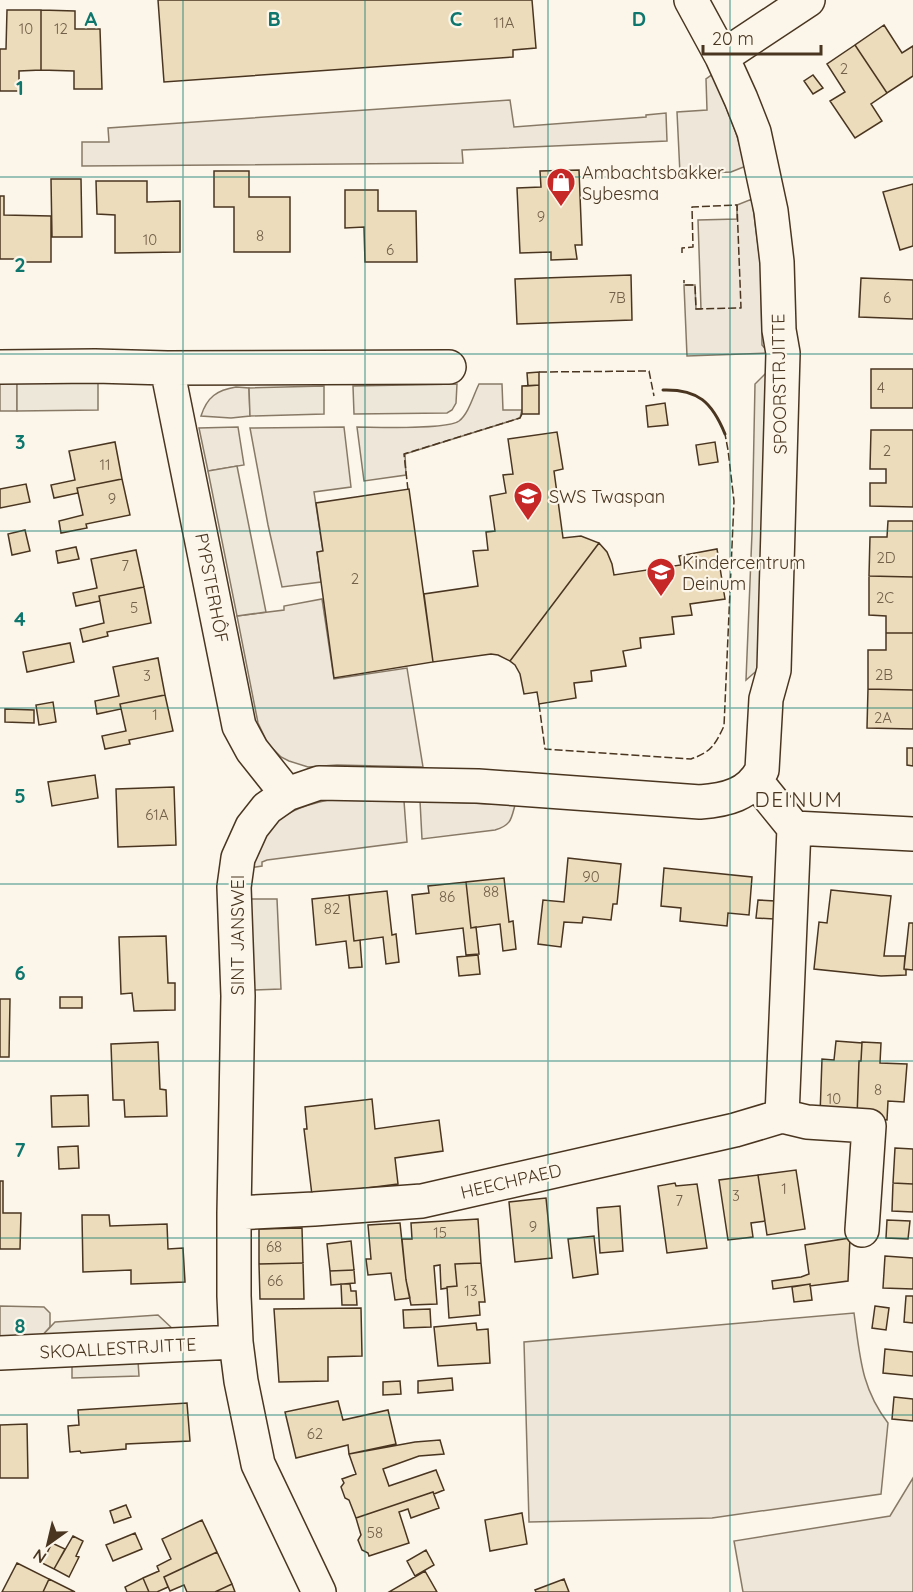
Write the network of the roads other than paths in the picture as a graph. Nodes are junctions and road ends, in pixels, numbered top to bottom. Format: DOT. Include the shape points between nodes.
graph roads {
  1 [pos="691,0"];
  2 [pos="808,0"];
  3 [pos="722,57"];
  4 [pos="0,366"];
  5 [pos="449,367"];
  6 [pos="167,368"];
  7 [pos="756,781"];
  8 [pos="287,794"];
  9 [pos="794,828"];
  10 [pos="913,834"];
  11 [pos="782,1116"];
  12 [pos="234,1213"];
  13 [pos="862,1230"];
  14 [pos="236,1342"];
  15 [pos="0,1353"];
  16 [pos="319,1592"];
  1 -- 3 [label="street, SPOORSTRJITTE"];
  2 -- 3 [label="street"];
  3 -- 7 [label="street, SPOORSTRJITTE" via="754,132 763,172 777,262 783,353 774,670 766,699 762,770"];
  4 -- 6 [label="street"];
  5 -- 6 [label="street"];
  6 -- 8 [label="street, PYPSTERHÔF" via="239,726 252,750"];
  7 -- 8 [label="street, SINT JANSWEI" via="730,796 700,802 478,786 319,783"];
  7 -- 9 [label="street"];
  8 -- 12 [label="street, SINT JANSWEI" via="267,808 252,827 238,858 234,887 238,996"];
  9 -- 10 [label="street"];
  9 -- 11 [label="street"];
  11 -- 12 [label="street, HEECHPAED" via="422,1201"];
  11 -- 13 [label="street, HEECHPAED" via="807,1122 869,1126"];
  12 -- 14 [label="street, SINT JANSWEI"];
  14 -- 15 [label="street, SKOALLESTRJITTE"];
  14 -- 16 [label="street, SINT JANSWEI" via="258,1464"];
}
